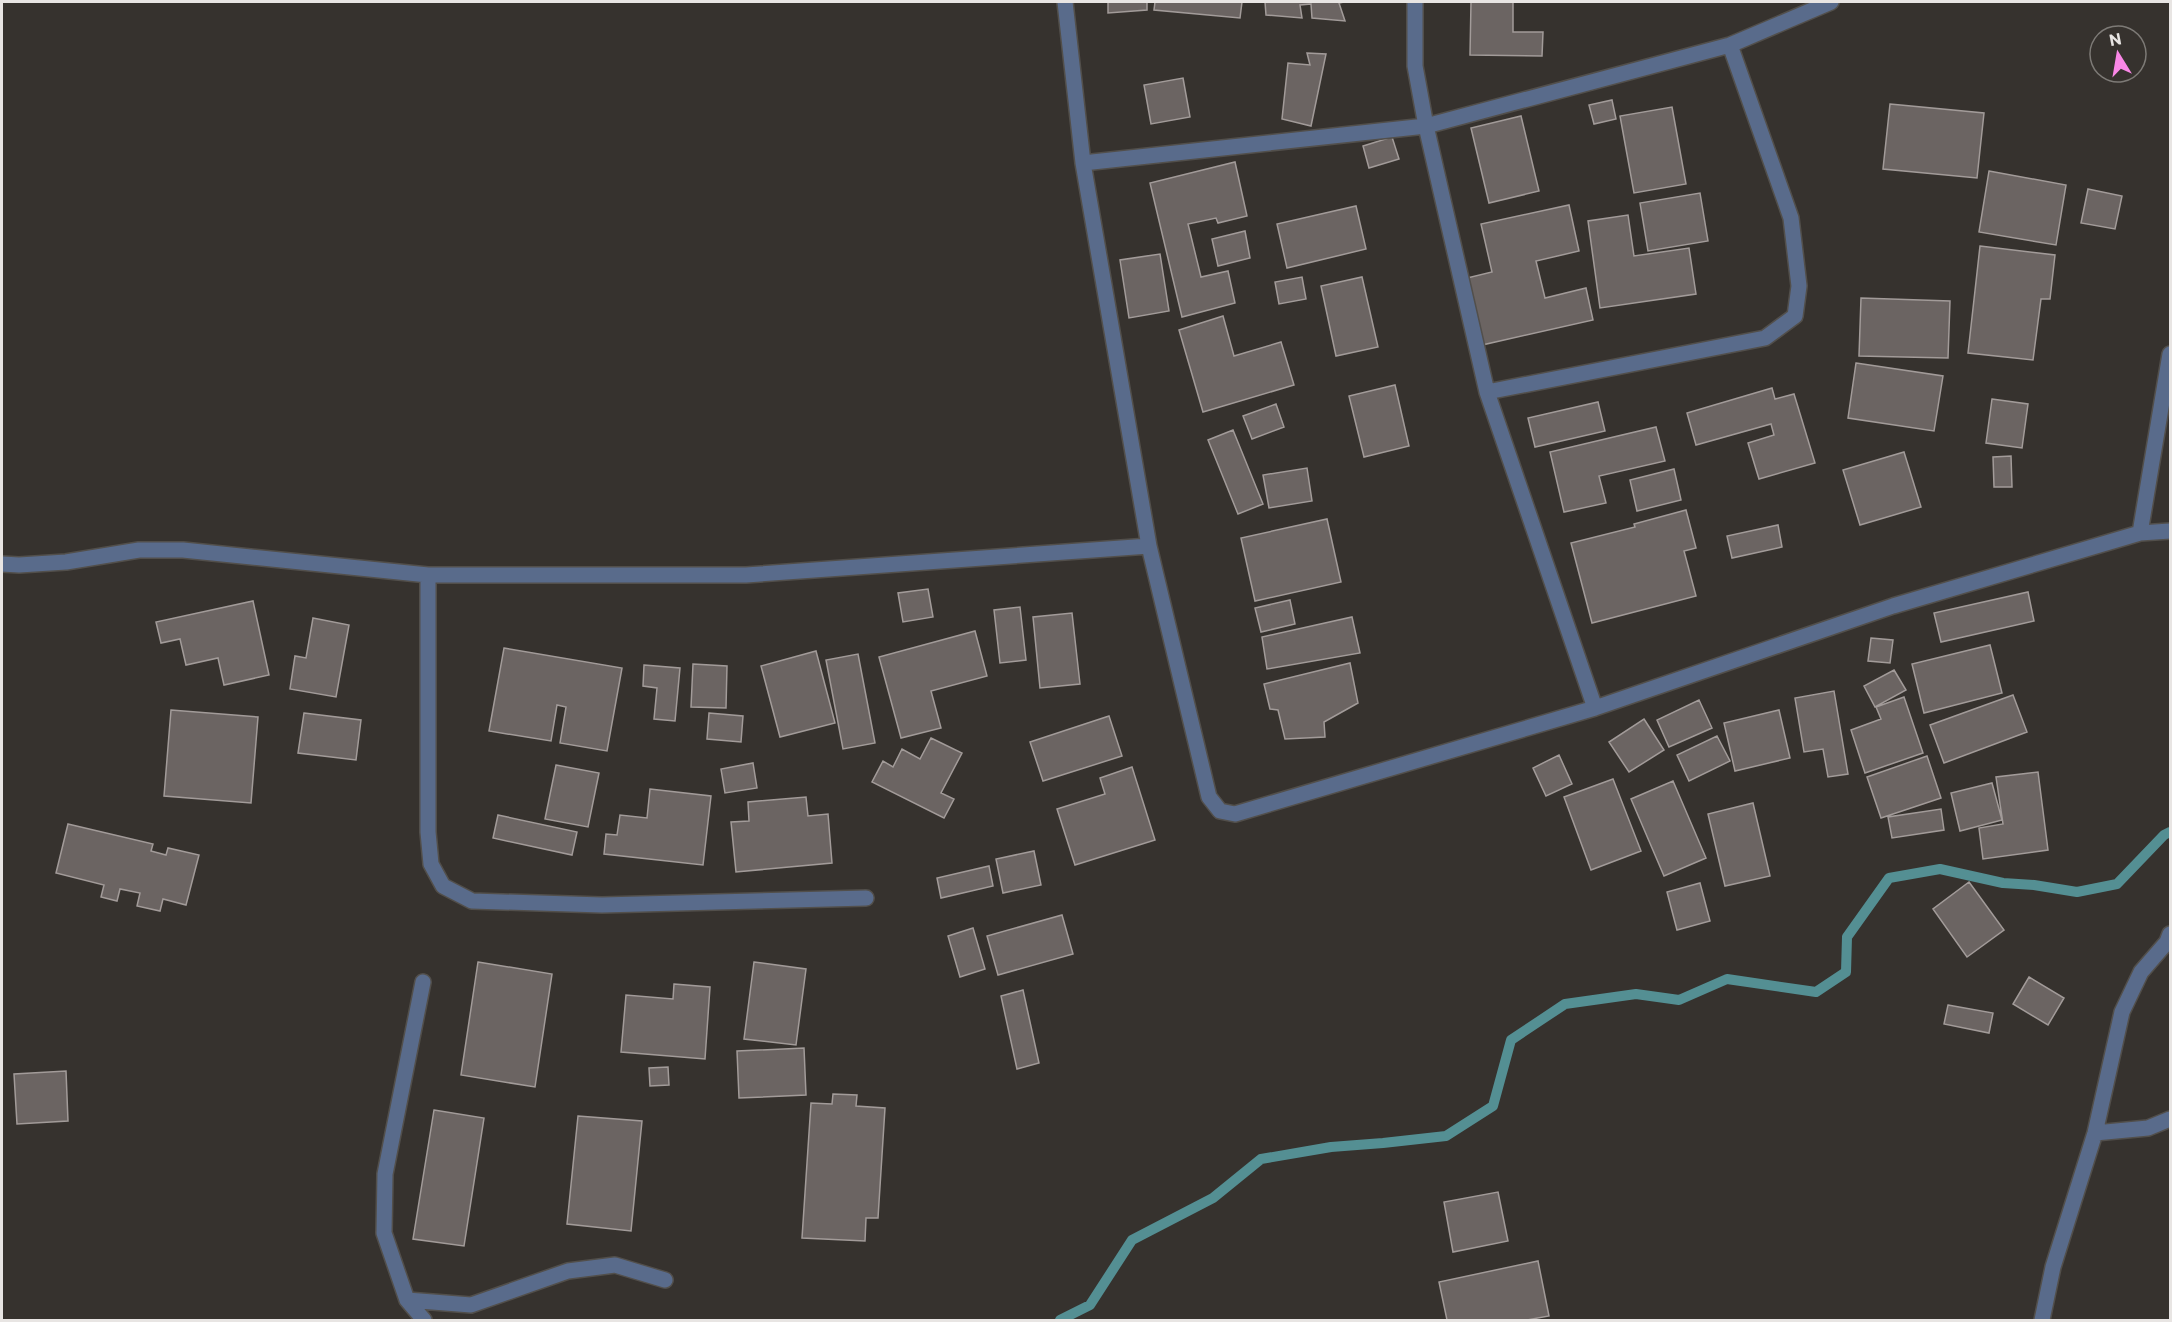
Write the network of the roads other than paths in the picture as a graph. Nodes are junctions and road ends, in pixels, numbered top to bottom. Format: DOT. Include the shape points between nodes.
graph roads {
  1 [pos="1065,2"];
  2 [pos="1415,2"];
  3 [pos="1832,2"];
  4 [pos="1730,45"];
  5 [pos="1426,126"];
  6 [pos="1083,163"];
  7 [pos="2170,354"];
  8 [pos="1487,392"];
  9 [pos="2170,531"];
  10 [pos="2140,533"];
  11 [pos="1149,546"];
  12 [pos="2,564"];
  13 [pos="428,575"];
  14 [pos="1595,708"];
  15 [pos="866,898"];
  16 [pos="2170,934"];
  17 [pos="423,982"];
  18 [pos="2170,1119"];
  19 [pos="2095,1133"];
  20 [pos="665,1280"];
  21 [pos="407,1300"];
  22 [pos="424,1320"];
  23 [pos="2042,1320"];
  1 -- 6 [label="street"];
  2 -- 5 [label="street" via="1415,66"];
  3 -- 4 [label="street"];
  4 -- 5 [label="street"];
  4 -- 8 [label="street" via="1791,218 1799,286 1795,316 1765,338"];
  5 -- 6 [label="street"];
  5 -- 8 [label="street"];
  6 -- 11 [label="street"];
  7 -- 10 [label="street"];
  8 -- 14 [label="street"];
  9 -- 10 [label="street"];
  10 -- 14 [label="street" via="1893,606"];
  11 -- 13 [label="street" via="746,575"];
  11 -- 14 [label="street" via="1209,797 1220,812 1235,814"];
  12 -- 13 [label="street" via="66,562 139,550 183,550"];
  13 -- 15 [label="street" via="428,832 431,864 443,886 472,901 602,905"];
  16 -- 19 [label="street" via="2141,972 2122,1012"];
  17 -- 21 [label="street" via="385,1174 384,1233"];
  18 -- 19 [label="street" via="2148,1128"];
  19 -- 23 [label="street" via="2053,1267"];
  20 -- 21 [label="street" via="615,1265 568,1271 471,1305"];
  21 -- 22 [label="street"];
}
